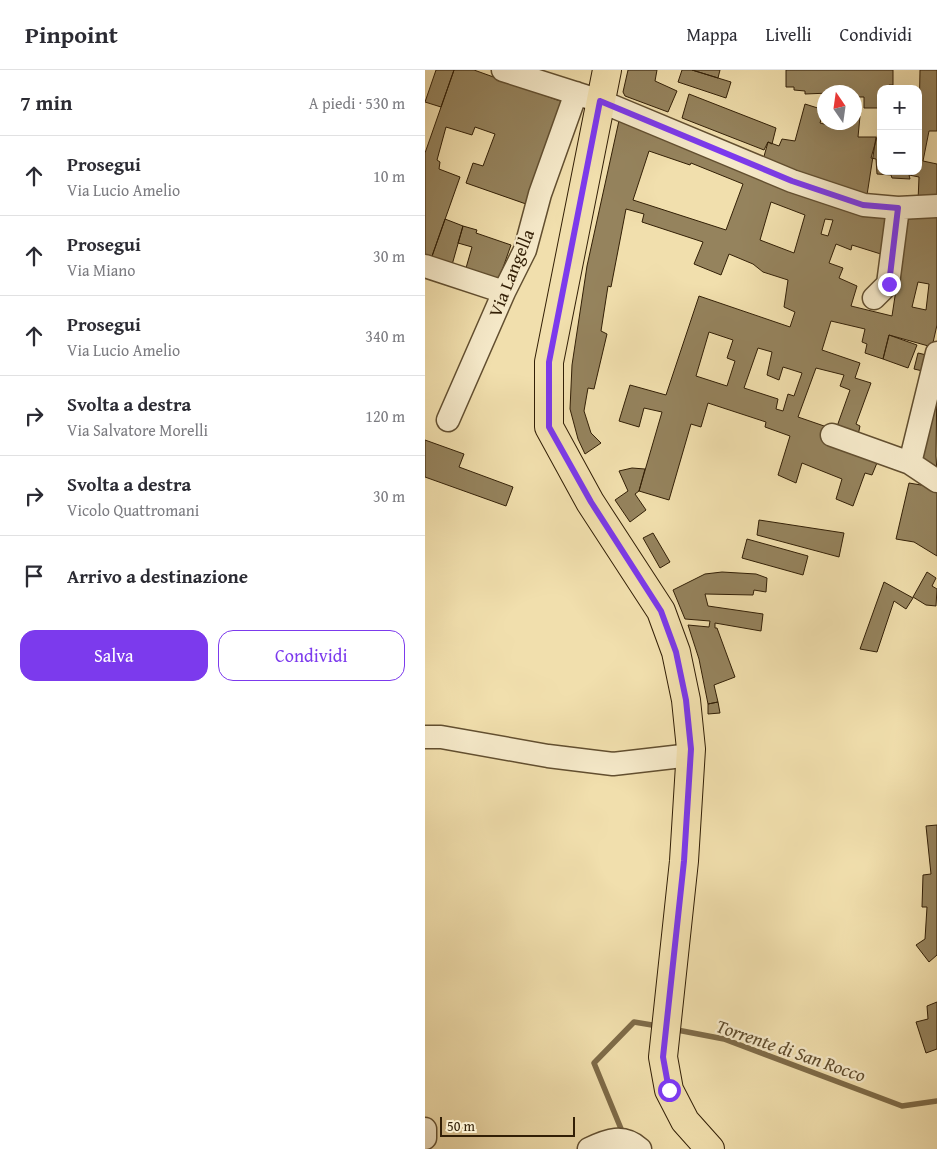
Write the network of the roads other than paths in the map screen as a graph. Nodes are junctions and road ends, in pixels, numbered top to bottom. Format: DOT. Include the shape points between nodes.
graph roads {
  1 [pos="503,70"];
  2 [pos="607,70"];
  3 [pos="588,97"];
  4 [pos="937,206"];
  5 [pos="898,208"];
  6 [pos="425,266"];
  7 [pos="504,292"];
  8 [pos="875,298"];
  9 [pos="937,353"];
  10 [pos="448,420"];
  11 [pos="832,435"];
  12 [pos="910,463"];
  13 [pos="937,481"];
  14 [pos="425,737"];
  15 [pos="691,755"];
  16 [pos="425,1130"];
  17 [pos="425,1138"];
  18 [pos="629,1143"];
  19 [pos="589,1149"];
  20 [pos="710,1149"];
  1 -- 3 [label="street"];
  2 -- 3 [label="main road"];
  3 -- 5 [label="street" via="792,181 863,205"];
  3 -- 7 [label="street, Via Langella" via="540,194 525,250"];
  3 -- 15 [label="main road" via="549,362 549,427 591,502 661,611 678,662 686,700"];
  4 -- 5 [label="street"];
  5 -- 8 [label="street" via="889,284"];
  6 -- 7 [label="street"];
  7 -- 10 [label="street, Via Langella"];
  9 -- 12 [label="street"];
  11 -- 12 [label="street"];
  12 -- 13 [label="street"];
  14 -- 15 [label="street" via="613,764"];
  15 -- 20 [label="main road" via="684,861 663,1057 669,1090 685,1122"];
  16 -- 17 [label="street"];
  18 -- 19 [label="street"];
}
